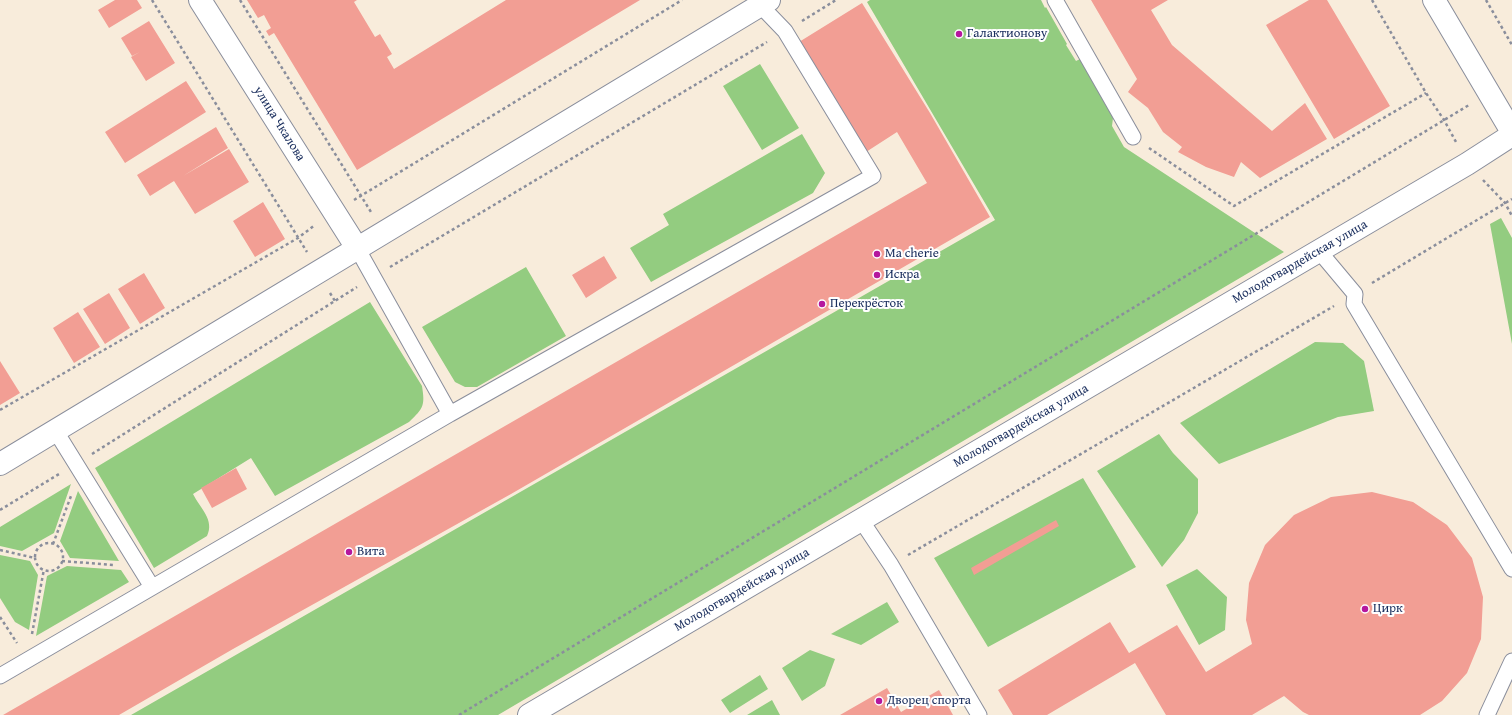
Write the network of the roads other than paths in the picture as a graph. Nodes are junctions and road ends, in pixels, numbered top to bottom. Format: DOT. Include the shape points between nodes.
graph roads {
  1 [pos="200,0"];
  2 [pos="1055,0"];
  3 [pos="1434,0"];
  4 [pos="765,3"];
  5 [pos="1512,132"];
  6 [pos="1512,135"];
  7 [pos="1133,137"];
  8 [pos="357,248"];
  9 [pos="1319,251"];
  10 [pos="450,414"];
  11 [pos="55,430"];
  12 [pos="0,464"];
  13 [pos="861,520"];
  14 [pos="1512,569"];
  15 [pos="152,588"];
  16 [pos="1512,661"];
  17 [pos="0,676"];
  18 [pos="529,715"];
  19 [pos="979,715"];
  20 [pos="1487,715"];
  1 -- 8 [label="street, улица Чкалова"];
  2 -- 7 [label="lane"];
  3 -- 5 [label="street"];
  4 -- 8 [label="street"];
  4 -- 10 [label="lane" via="785,31 873,176"];
  6 -- 9 [label="street, Молодогвардейская улица"];
  8 -- 10 [label="lane"];
  8 -- 11 [label="street"];
  9 -- 13 [label="street, Молодогвардейская улица"];
  9 -- 14 [label="lane" via="1355,294 1354,304"];
  10 -- 15 [label="lane"];
  11 -- 12 [label="street"];
  11 -- 15 [label="lane"];
  13 -- 18 [label="street, Молодогвардейская улица"];
  13 -- 19 [label="lane"];
  15 -- 17 [label="lane"];
  16 -- 20 [label="lane"];
}
